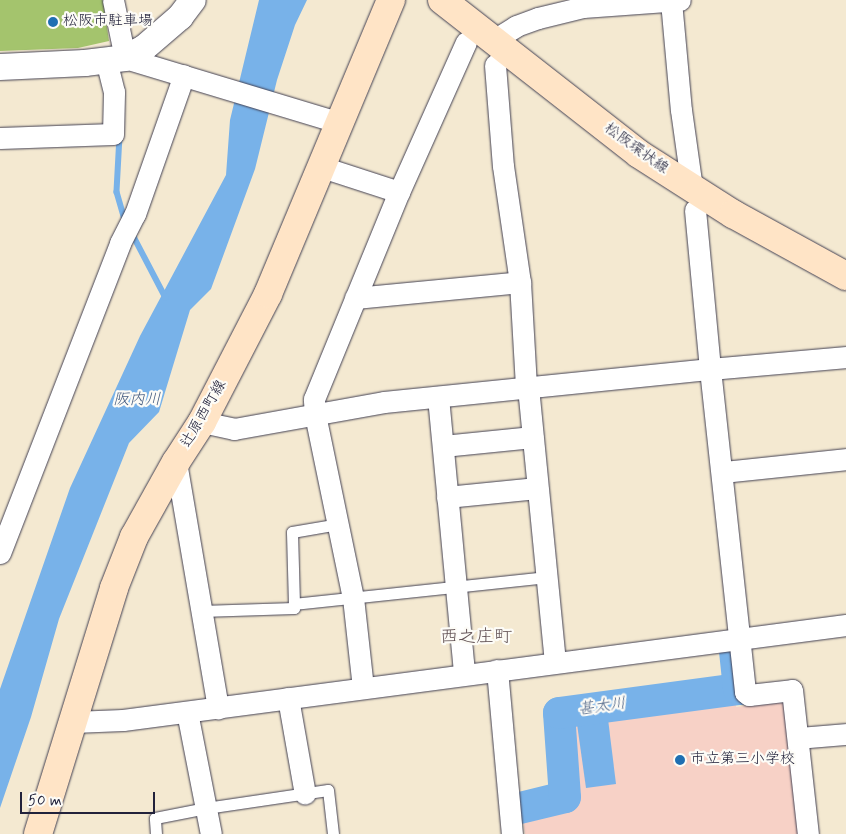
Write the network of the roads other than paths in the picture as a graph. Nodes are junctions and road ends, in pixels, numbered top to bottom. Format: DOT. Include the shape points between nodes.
graph roads {
  1 [pos="113,0"];
  2 [pos="193,0"];
  3 [pos="391,0"];
  4 [pos="442,0"];
  5 [pos="675,0"];
  6 [pos="466,42"];
  7 [pos="494,52"];
  8 [pos="116,59"];
  9 [pos="0,67"];
  10 [pos="186,75"];
  11 [pos="334,121"];
  12 [pos="0,138"];
  13 [pos="322,167"];
  14 [pos="399,192"];
  15 [pos="694,199"];
  16 [pos="846,276"];
  17 [pos="520,282"];
  18 [pos="355,298"];
  19 [pos="846,357"];
  20 [pos="710,368"];
  21 [pos="527,387"];
  22 [pos="438,397"];
  23 [pos="315,415"];
  24 [pos="202,422"];
  25 [pos="533,437"];
  26 [pos="443,446"];
  27 [pos="846,459"];
  28 [pos="176,462"];
  29 [pos="723,472"];
  30 [pos="537,488"];
  31 [pos="447,497"];
  32 [pos="339,524"];
  33 [pos="0,553"];
  34 [pos="547,577"];
  35 [pos="456,587"];
  36 [pos="353,598"];
  37 [pos="294,604"];
  38 [pos="201,611"];
  39 [pos="846,625"];
  40 [pos="740,638"];
  41 [pos="555,662"];
  42 [pos="497,670"];
  43 [pos="464,674"];
  44 [pos="363,688"];
  45 [pos="288,698"];
  46 [pos="218,708"];
  47 [pos="186,712"];
  48 [pos="73,722"];
  49 [pos="846,734"];
  50 [pos="798,738"];
  51 [pos="305,794"];
  52 [pos="206,808"];
  53 [pos="38,834"];
  54 [pos="156,834"];
  55 [pos="211,834"];
  56 [pos="333,834"];
  57 [pos="512,834"];
  58 [pos="808,834"];
  1 -- 8 [label="street"];
  2 -- 8 [label="street" via="180,17 144,48"];
  3 -- 11 [label="main road, 辻原西町線"];
  4 -- 7 [label="main road, 松阪環状線"];
  5 -- 7 [label="street" via="583,7 538,18 516,26"];
  5 -- 15 [label="street" via="681,110"];
  6 -- 14 [label="street"];
  7 -- 15 [label="main road, 松阪環状線" via="639,154"];
  7 -- 17 [label="street" via="503,166"];
  8 -- 9 [label="street"];
  8 -- 10 [label="street"];
  8 -- 12 [label="street" via="113,134"];
  10 -- 11 [label="street"];
  10 -- 33 [label="street" via="135,214 122,239"];
  11 -- 13 [label="main road, 辻原西町線"];
  13 -- 14 [label="street"];
  13 -- 24 [label="main road, 辻原西町線" via="268,294"];
  14 -- 18 [label="street"];
  15 -- 16 [label="main road, 松阪環状線" via="741,218"];
  15 -- 20 [label="street"];
  17 -- 18 [label="street"];
  17 -- 21 [label="street"];
  18 -- 23 [label="street" via="314,400"];
  19 -- 20 [label="street"];
  20 -- 21 [label="street"];
  20 -- 29 [label="street"];
  21 -- 22 [label="street"];
  21 -- 25 [label="street"];
  22 -- 23 [label="street" via="384,402"];
  22 -- 26 [label="street"];
  23 -- 24 [label="street" via="234,429"];
  23 -- 32 [label="street"];
  24 -- 28 [label="main road, 辻原西町線"];
  25 -- 26 [label="street"];
  25 -- 30 [label="street"];
  26 -- 31 [label="street"];
  27 -- 29 [label="street"];
  28 -- 38 [label="street"];
  28 -- 48 [label="main road, 辻原西町線" via="134,537 114,588"];
  29 -- 40 [label="street"];
  30 -- 31 [label="street"];
  30 -- 34 [label="street"];
  31 -- 35 [label="street"];
  32 -- 36 [label="street"];
  32 -- 37 [label="lane" via="292,532"];
  34 -- 35 [label="lane"];
  34 -- 41 [label="street"];
  35 -- 36 [label="lane"];
  35 -- 43 [label="street"];
  36 -- 37 [label="lane"];
  36 -- 44 [label="street"];
  37 -- 38 [label="lane" via="294,608"];
  38 -- 46 [label="street"];
  39 -- 40 [label="street"];
  40 -- 41 [label="street"];
  40 -- 50 [label="street" via="745,692 749,695 792,690"];
  41 -- 42 [label="street"];
  42 -- 43 [label="street"];
  42 -- 57 [label="street"];
  43 -- 44 [label="street"];
  44 -- 45 [label="street"];
  45 -- 46 [label="street"];
  45 -- 51 [label="street"];
  46 -- 47 [label="street"];
  47 -- 48 [label="street"];
  47 -- 52 [label="street"];
  48 -- 53 [label="main road, 辻原西町線"];
  49 -- 50 [label="street"];
  50 -- 58 [label="street"];
  51 -- 52 [label="lane"];
  51 -- 56 [label="lane" via="328,790"];
  52 -- 54 [label="lane" via="154,818"];
  52 -- 55 [label="street"];
}
